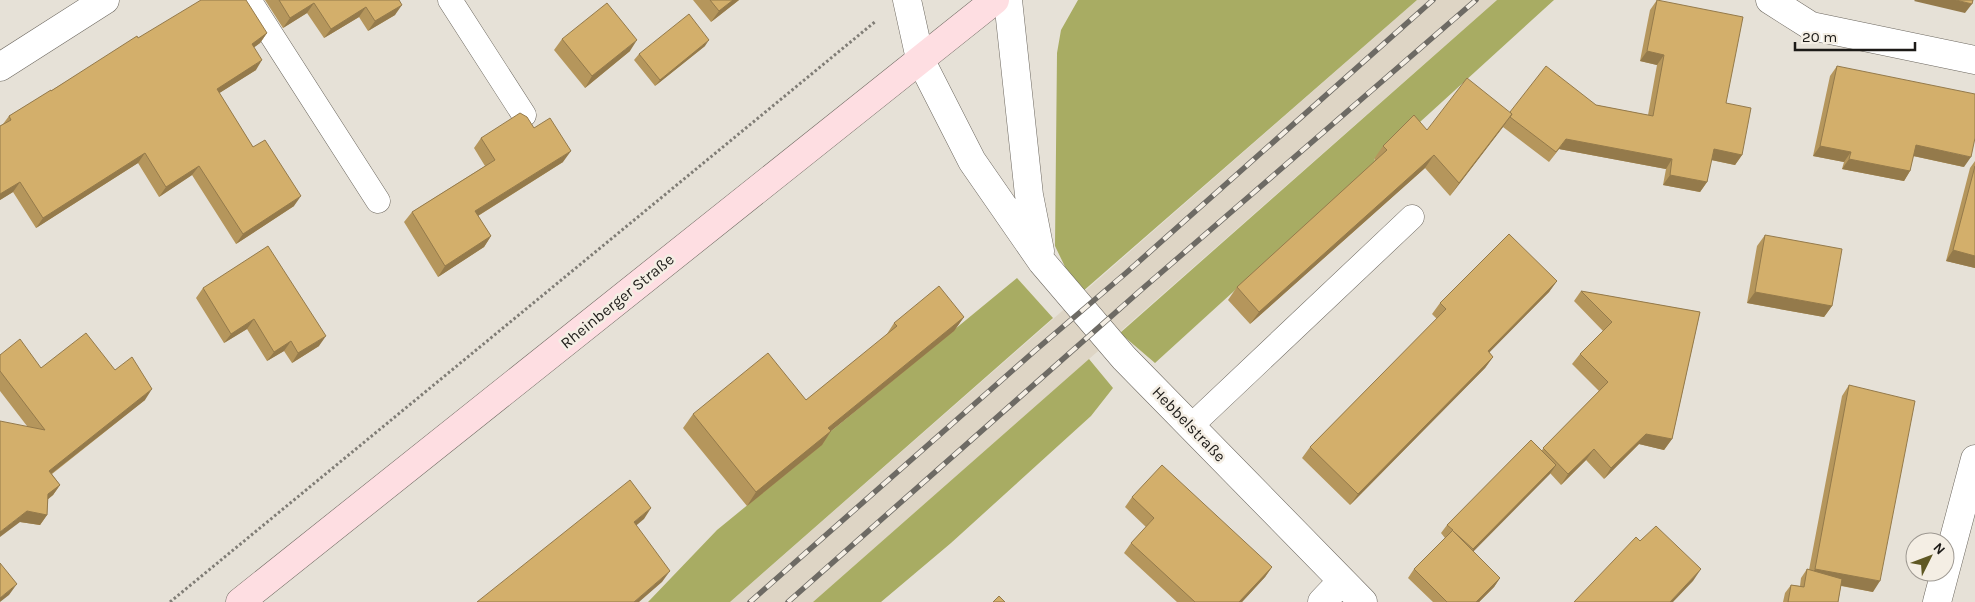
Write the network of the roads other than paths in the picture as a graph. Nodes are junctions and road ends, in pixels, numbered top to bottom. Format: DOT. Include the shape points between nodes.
graph roads {
  1 [pos="105,0"];
  2 [pos="249,0"];
  3 [pos="450,0"];
  4 [pos="907,0"];
  5 [pos="994,0"];
  6 [pos="1008,0"];
  7 [pos="1770,0"];
  8 [pos="920,59"];
  9 [pos="1975,60"];
  10 [pos="0,67"];
  11 [pos="524,115"];
  12 [pos="378,201"];
  13 [pos="1412,217"];
  14 [pos="1042,262"];
  15 [pos="1191,426"];
  16 [pos="1975,459"];
  17 [pos="1342,581"];
  18 [pos="240,602"];
  19 [pos="1322,602"];
  20 [pos="1363,602"];
  21 [pos="1937,602"];
  1 -- 10 [label="street"];
  2 -- 12 [label="lane"];
  3 -- 11 [label="lane"];
  4 -- 8 [label="street, Hebbelstraße"];
  5 -- 8 [label="main road, Rheinberger Straße"];
  6 -- 14 [label="street, Hebbelstraße" via="1029,196"];
  7 -- 9 [label="street" via="1811,26"];
  8 -- 14 [label="street, Hebbelstraße" via="972,161"];
  8 -- 18 [label="main road, Rheinberger Straße"];
  13 -- 15 [label="lane"];
  14 -- 15 [label="street, Hebbelstraße" via="1124,358"];
  15 -- 17 [label="street, Hebbelstraße"];
  16 -- 21 [label="street"];
  17 -- 19 [label="street"];
  17 -- 20 [label="street, Hebbelstraße"];
}
